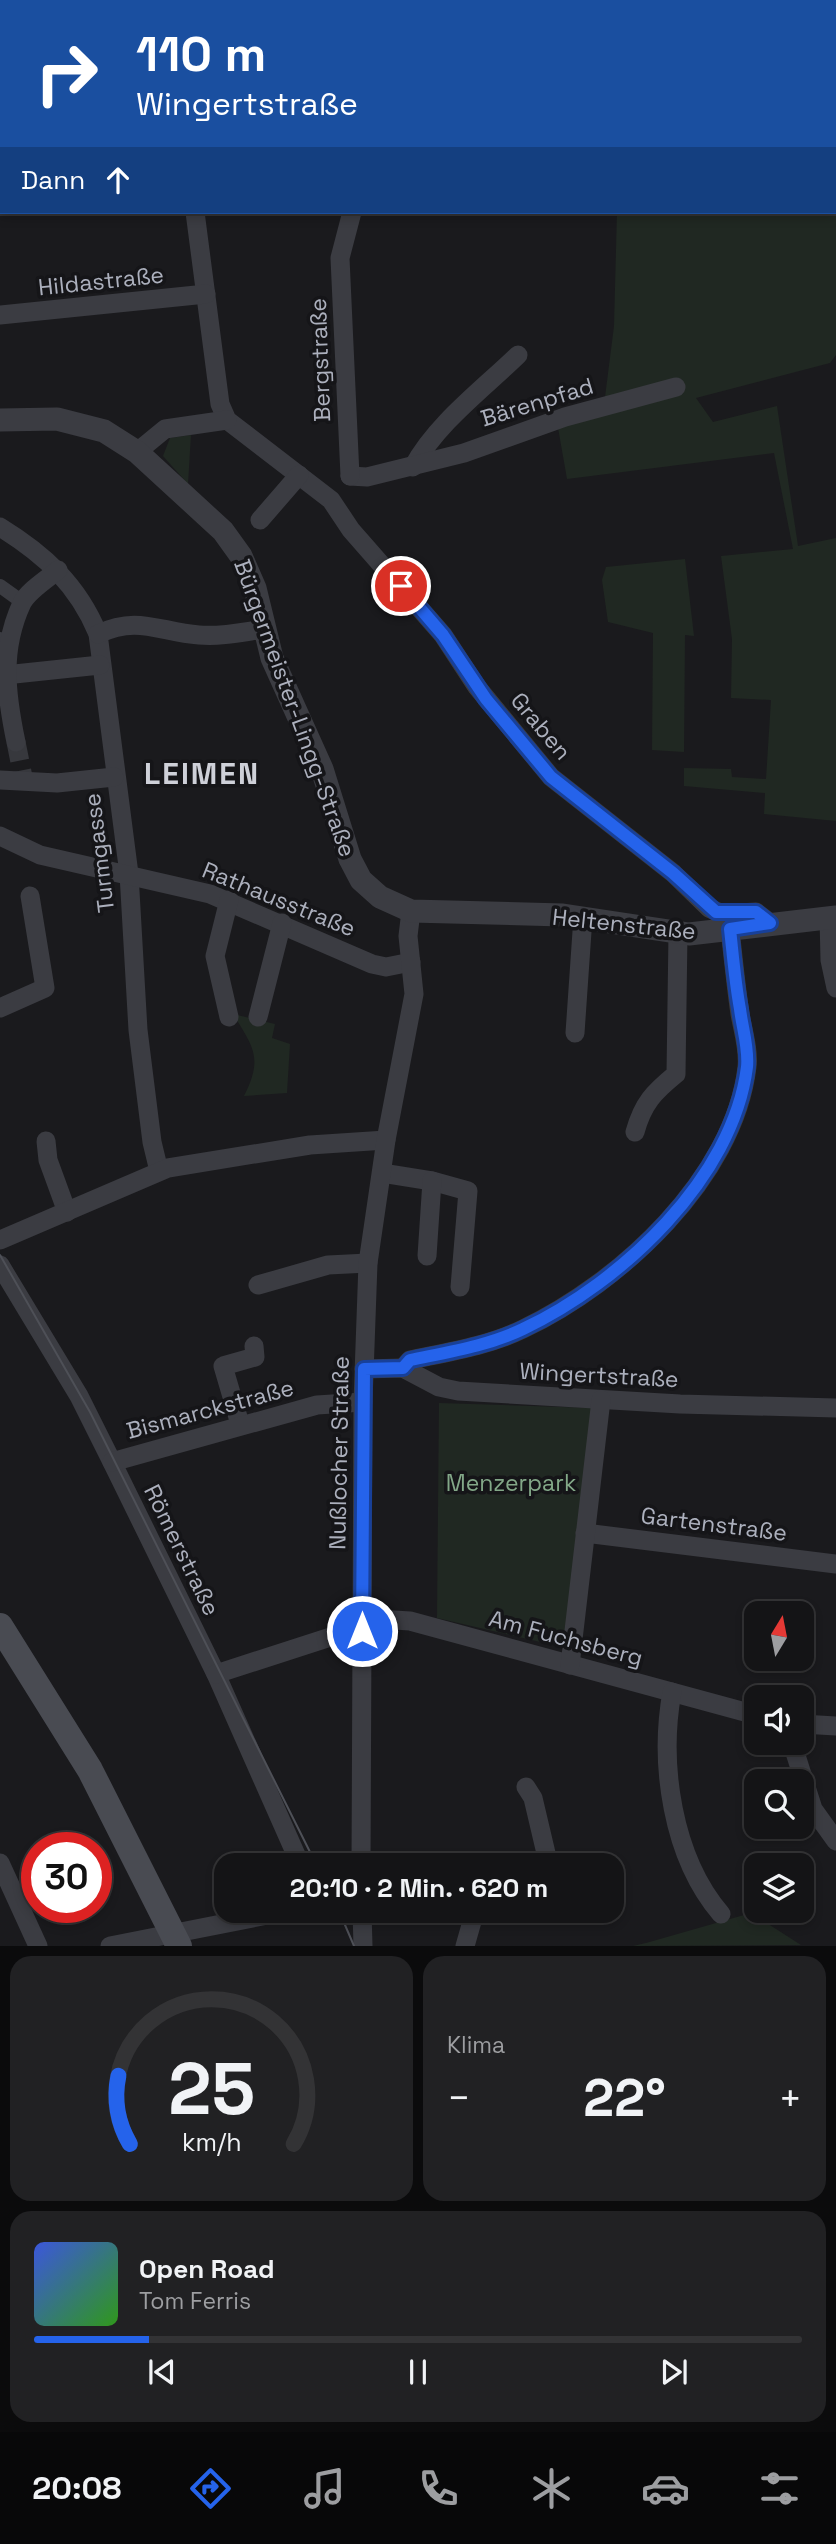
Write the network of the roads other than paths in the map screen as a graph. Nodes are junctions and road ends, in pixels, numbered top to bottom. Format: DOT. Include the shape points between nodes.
graph roads {
  1 [pos="195,214"];
  2 [pos="352,214"];
  3 [pos="206,294"];
  4 [pos="0,315"];
  5 [pos="518,355"];
  6 [pos="676,387"];
  7 [pos="0,420"];
  8 [pos="227,420"];
  9 [pos="137,452"];
  10 [pos="413,467"];
  11 [pos="299,475"];
  12 [pos="351,476"];
  13 [pos="324,494"];
  14 [pos="260,520"];
  15 [pos="0,527"];
  16 [pos="58,570"];
  17 [pos="0,586"];
  18 [pos="264,629"];
  19 [pos="98,634"];
  20 [pos="0,639"];
  21 [pos="100,665"];
  22 [pos="5,675"];
  23 [pos="16,742"];
  24 [pos="114,777"];
  25 [pos="0,780"];
  26 [pos="0,836"];
  27 [pos="129,874"];
  28 [pos="30,896"];
  29 [pos="229,900"];
  30 [pos="411,911"];
  31 [pos="583,917"];
  32 [pos="832,917"];
  33 [pos="282,923"];
  34 [pos="770,923"];
  35 [pos="730,929"];
  36 [pos="678,933"];
  37 [pos="411,962"];
  38 [pos="836,988"];
  39 [pos="0,1007"];
  40 [pos="229,1017"];
  41 [pos="258,1017"];
  42 [pos="575,1033"];
  43 [pos="635,1132"];
  44 [pos="386,1140"];
  45 [pos="46,1141"];
  46 [pos="159,1171"];
  47 [pos="382,1173"];
  48 [pos="432,1181"];
  49 [pos="67,1212"];
  50 [pos="0,1240"];
  51 [pos="427,1256"];
  52 [pos="368,1263"];
  53 [pos="0,1265"];
  54 [pos="258,1285"];
  55 [pos="460,1287"];
  56 [pos="256,1359"];
  57 [pos="403,1368"];
  58 [pos="364,1369"];
  59 [pos="601,1400"];
  60 [pos="363,1402"];
  61 [pos="836,1408"];
  62 [pos="240,1424"];
  63 [pos="113,1462"];
  64 [pos="585,1533"];
  65 [pos="836,1564"];
  66 [pos="362,1625"];
  67 [pos="0,1626"];
  68 [pos="570,1665"];
  69 [pos="216,1674"];
  70 [pos="672,1692"];
  71 [pos="744,1712"];
  72 [pos="814,1725"];
  73 [pos="836,1726"];
  74 [pos="796,1755"];
  75 [pos="526,1787"];
  76 [pos="836,1841"];
  77 [pos="295,1853"];
  78 [pos="361,1853"];
  79 [pos="546,1853"];
  80 [pos="0,1863"];
  81 [pos="721,1914"];
  82 [pos="238,1923"];
  83 [pos="362,1923"];
  84 [pos="472,1923"];
  85 [pos="176,1938"];
  86 [pos="38,1945"];
  87 [pos="110,1945"];
  88 [pos="363,1945"];
  89 [pos="466,1945"];
  1 -- 3 [label="street"];
  2 -- 12 [label="street, Bergstraße" via="340,268"];
  3 -- 4 [label="street, Hildastraße"];
  3 -- 8 [label="street" via="220,404"];
  5 -- 10 [label="street, Bärenpfad" via="447,424"];
  6 -- 10 [label="street, Bärenpfad" via="565,416"];
  7 -- 9 [label="street, Bürgermeister-Lingg-Straße" via="73,421 104,430"];
  8 -- 9 [label="street" via="165,429"];
  8 -- 11 [label="street, Graben"];
  9 -- 18 [label="street, Bürgermeister-Lingg-Straße" via="223,531 238,551 255,588"];
  10 -- 12 [label="street, Bärenpfad"];
  11 -- 13 [label="street, Graben"];
  11 -- 14 [label="street"];
  12 -- 13 [label="street"];
  13 -- 34 [label="street, Graben" via="443,635 477,687 551,777 673,873 709,908 722,914 756,912"];
  15 -- 16 [label="street, Turmgasse" via="37,550"];
  16 -- 19 [label="street, Turmgasse"];
  16 -- 22 [label="street" via="23,601"];
  17 -- 20 [label="street" via="21,601 9,641"];
  18 -- 19 [label="street" via="200,635 142,623"];
  18 -- 30 [label="street, Bürgermeister-Lingg-Straße" via="278,673 328,783 355,870 369,888"];
  19 -- 21 [label="street, Turmgasse"];
  21 -- 22 [label="street"];
  21 -- 24 [label="street, Turmgasse"];
  22 -- 23 [label="street"];
  24 -- 25 [label="street" via="57,783"];
  24 -- 27 [label="street, Turmgasse"];
  26 -- 27 [label="street, Rathausstraße" via="40,855"];
  27 -- 29 [label="street, Rathausstraße"];
  27 -- 46 [label="street, Turmgasse" via="138,1030"];
  28 -- 39 [label="street" via="45,988"];
  29 -- 33 [label="street, Rathausstraße"];
  29 -- 40 [label="street" via="215,956"];
  30 -- 31 [label="street, Heltenstraße"];
  30 -- 37 [label="street"];
  31 -- 36 [label="street, Heltenstraße"];
  31 -- 42 [label="street"];
  32 -- 34 [label="street, Heltenstraße"];
  32 -- 38 [label="street" via="830,960"];
  33 -- 37 [label="street, Rathausstraße" via="378,966"];
  33 -- 41 [label="street"];
  34 -- 35 [label="street, Heltenstraße"];
  35 -- 36 [label="street, Heltenstraße"];
  35 -- 57 [label="street" via="747,1059 745,1079 725,1142 685,1201 611,1272 565,1307 505,1337 410,1360"];
  36 -- 43 [label="street" via="676,1074 651,1094"];
  37 -- 44 [label="street, Nußlocher Straße" via="414,994"];
  44 -- 46 [label="street" via="318,1144"];
  44 -- 47 [label="street, Nußlocher Straße"];
  45 -- 49 [label="street"];
  46 -- 49 [label="street"];
  47 -- 48 [label="street"];
  47 -- 52 [label="street, Nußlocher Straße"];
  48 -- 51 [label="street"];
  48 -- 55 [label="street" via="468,1191"];
  49 -- 50 [label="street"];
  52 -- 54 [label="street" via="328,1265"];
  52 -- 58 [label="street, Nußlocher Straße"];
  53 -- 63 [label="street, Römerstraße"];
  56 -- 62 [label="street" via="223,1366"];
  57 -- 58 [label="street, Wingertstraße"];
  57 -- 59 [label="street, Wingertstraße" via="446,1389"];
  58 -- 60 [label="street, Nußlocher Straße"];
  59 -- 61 [label="street, Wingertstraße"];
  59 -- 64 [label="street"];
  60 -- 62 [label="street, Bismarckstraße" via="317,1405"];
  60 -- 66 [label="street, Nußlocher Straße"];
  62 -- 63 [label="street, Bismarckstraße"];
  63 -- 69 [label="street, Römerstraße"];
  64 -- 65 [label="street, Gartenstraße"];
  64 -- 68 [label="street"];
  66 -- 68 [label="street, Am Fuchsberg" via="410,1622"];
  66 -- 69 [label="street, Am Fuchsberg"];
  66 -- 78 [label="street, Nußlocher Straße"];
  67 -- 85 [label="main road" via="90,1770"];
  68 -- 70 [label="street, Am Fuchsberg"];
  69 -- 77 [label="street, Römerstraße"];
  70 -- 71 [label="street, Am Fuchsberg"];
  70 -- 81 [label="street" via="667,1727 676,1818 692,1868"];
  72 -- 73 [label="street"];
  74 -- 76 [label="street" via="813,1808"];
  75 -- 79 [label="street" via="533,1798"];
  80 -- 86 [label="street"];
  82 -- 85 [label="street"];
  83 -- 88 [label="street"];
  84 -- 89 [label="street"];
  85 -- 87 [label="street"];
}
